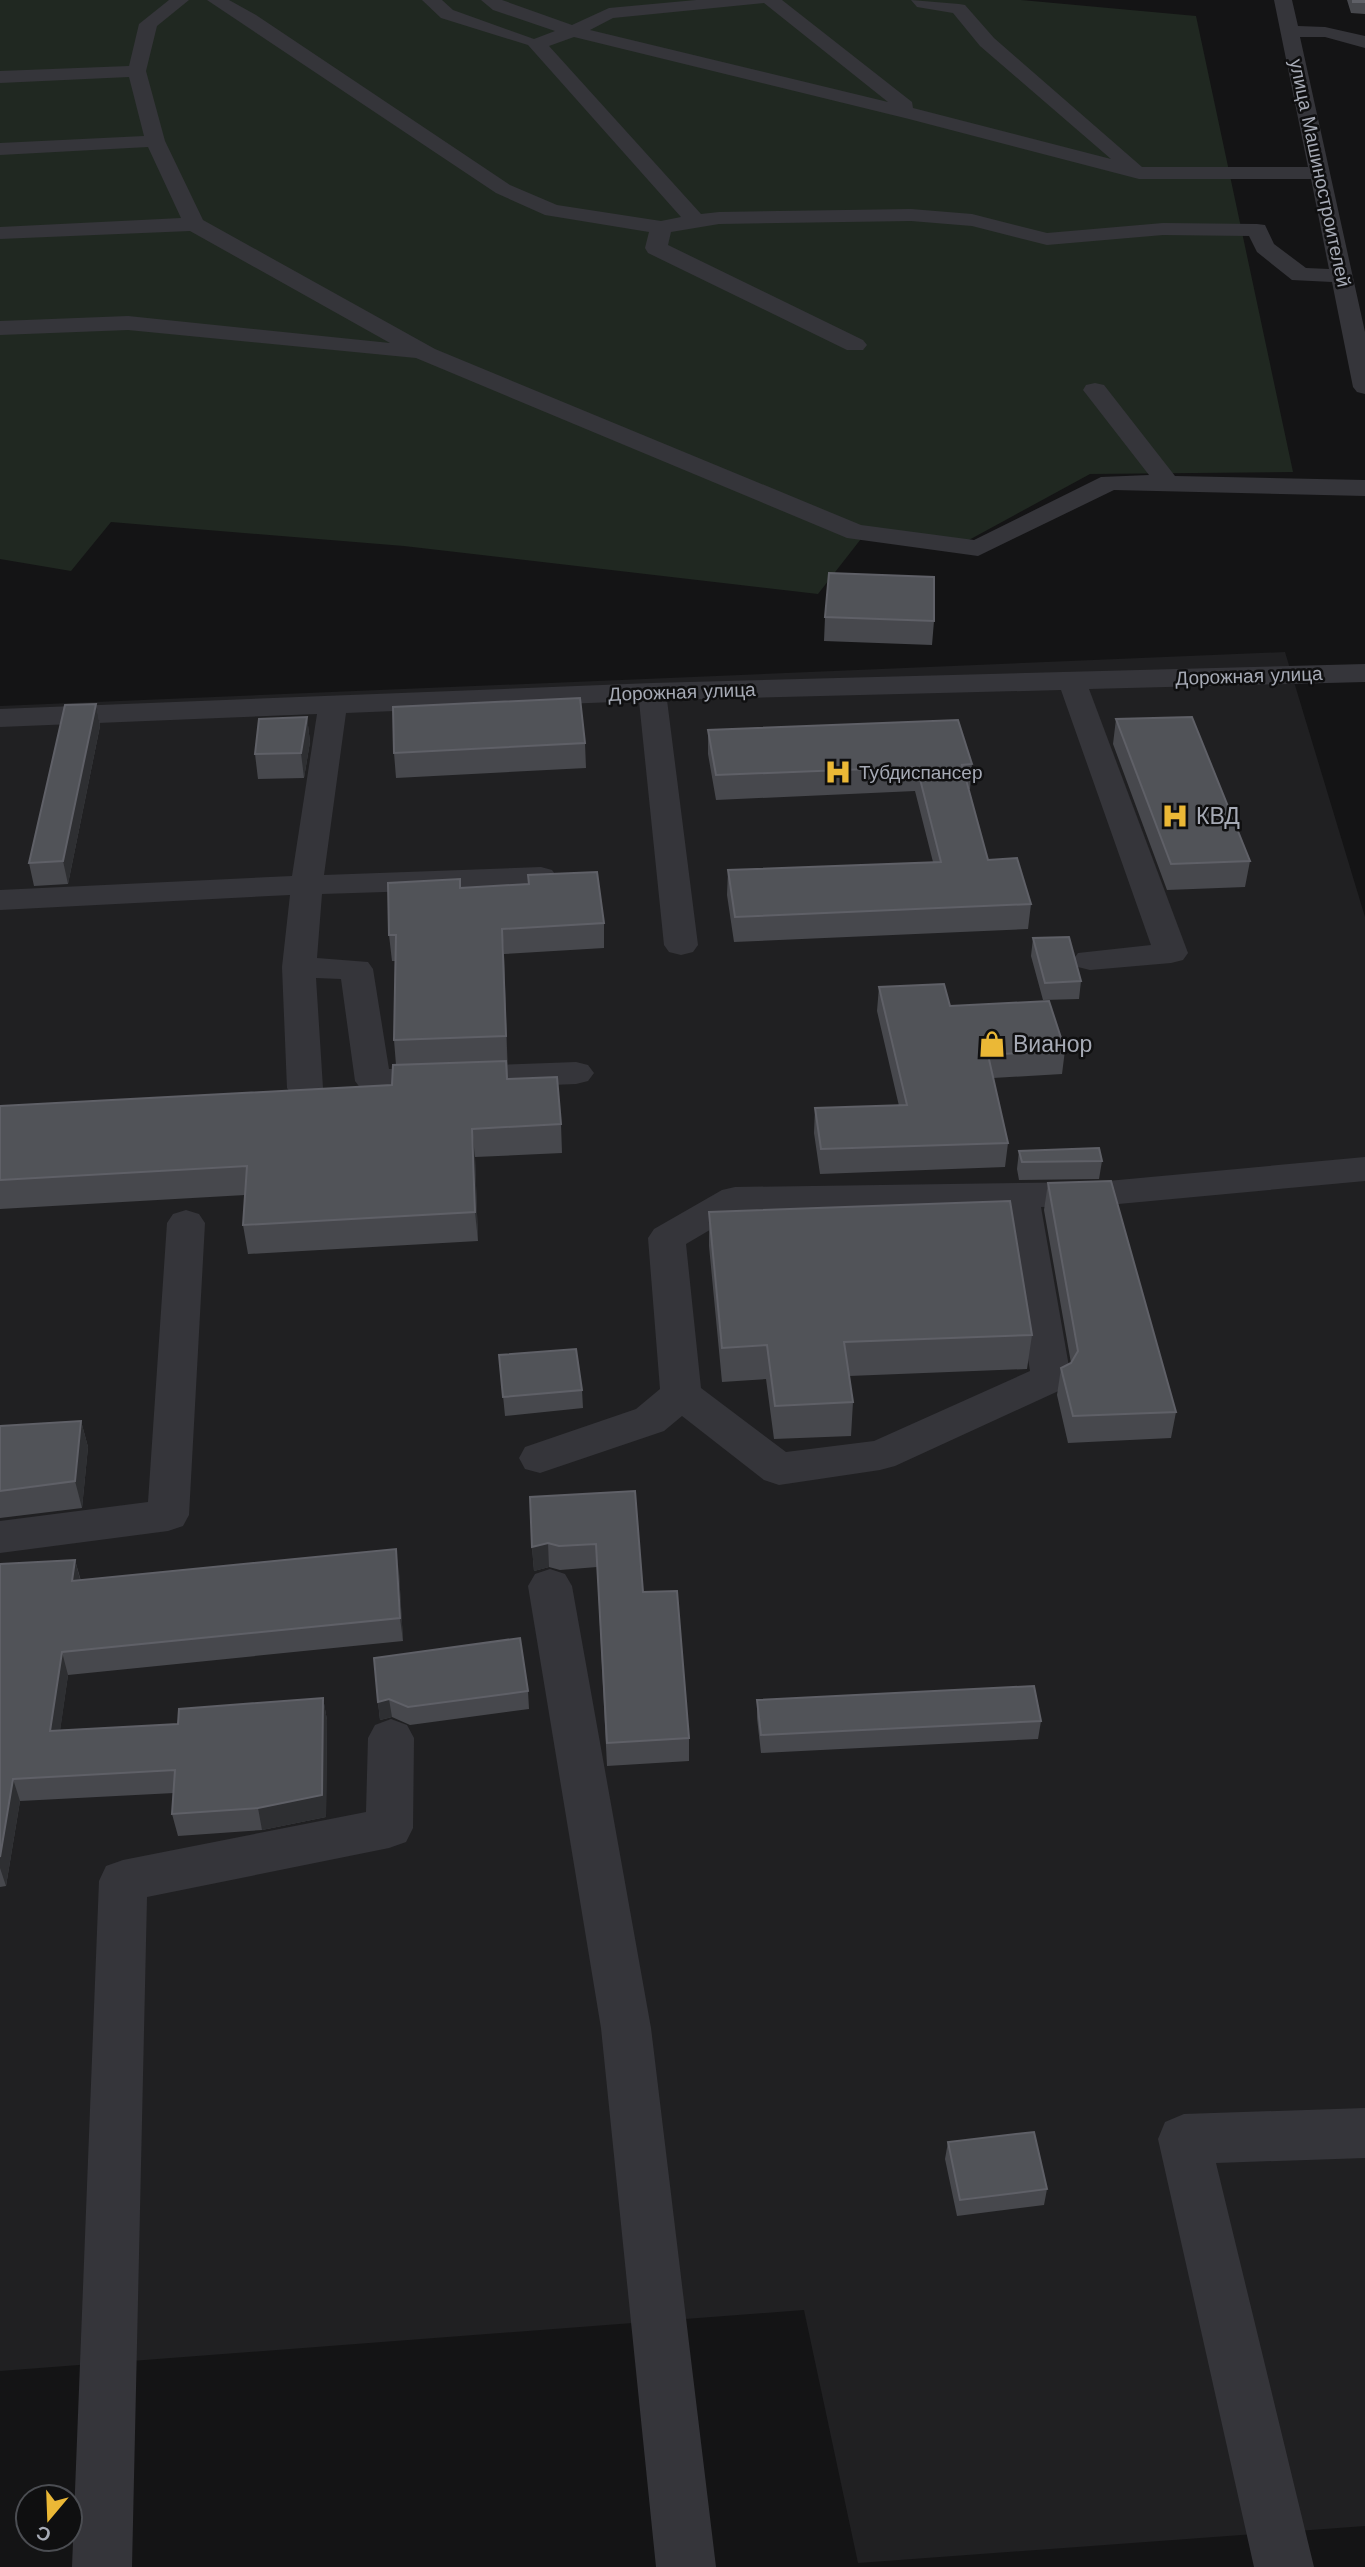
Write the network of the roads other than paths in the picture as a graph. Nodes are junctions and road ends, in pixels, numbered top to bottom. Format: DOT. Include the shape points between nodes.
graph roads {
  1 [pos="180,0"];
  2 [pos="216,0"];
  3 [pos="431,0"];
  4 [pos="490,0"];
  5 [pos="757,0"];
  6 [pos="771,0"];
  7 [pos="920,0"];
  8 [pos="1283,0"];
  9 [pos="1365,26"];
  10 [pos="573,31"];
  11 [pos="1290,31"];
  12 [pos="1325,32"];
  13 [pos="1365,41"];
  14 [pos="537,44"];
  15 [pos="137,71"];
  16 [pos="0,77"];
  17 [pos="915,114"];
  18 [pos="155,141"];
  19 [pos="0,149"];
  20 [pos="1139,173"];
  21 [pos="1320,173"];
  22 [pos="695,220"];
  23 [pos="194,223"];
  24 [pos="661,228"];
  25 [pos="0,233"];
  26 [pos="1342,276"];
  27 [pos="0,328"];
  28 [pos="855,345"];
  29 [pos="427,354"];
  30 [pos="1364,379"];
  31 [pos="1095,390"];
  32 [pos="1167,482"];
  33 [pos="1365,488"];
  34 [pos="1365,673"];
  35 [pos="1072,681"];
  36 [pos="652,692"];
  37 [pos="334,705"];
  38 [pos="0,718"];
  39 [pos="541,877"];
  40 [pos="307,885"];
  41 [pos="0,900"];
  42 [pos="681,944"];
  43 [pos="1090,960"];
  44 [pos="299,967"];
  45 [pos="576,1073"];
  46 [pos="305,1088"];
  47 [pos="1363,1174"];
  48 [pos="1020,1195"];
  49 [pos="187,1223"];
  50 [pos="681,1394"];
  51 [pos="540,1458"];
  52 [pos="0,1537"];
  53 [pos="550,1587"];
  54 [pos="391,1738"];
  55 [pos="1365,2133"];
  56 [pos="102,2567"];
  57 [pos="687,2567"];
  58 [pos="1284,2567"];
  1 -- 15 [label="street" via="148,24"];
  2 -- 24 [label="street" via="503,189 552,211"];
  3 -- 14 [label="street" via="447,14"];
  4 -- 10 [label="street"];
  5 -- 10 [label="street" via="609,13"];
  6 -- 17 [label="street"];
  7 -- 20 [label="street" via="959,9 987,42"];
  8 -- 11 [label="street, улица Машиностроителей"];
  9 -- 12 [label="street"];
  10 -- 14 [label="street"];
  10 -- 17 [label="street"];
  11 -- 12 [label="street"];
  11 -- 21 [label="street, улица Машиностроителей"];
  12 -- 13 [label="street"];
  14 -- 22 [label="street"];
  15 -- 16 [label="street"];
  15 -- 18 [label="street"];
  17 -- 20 [label="street"];
  18 -- 19 [label="street"];
  18 -- 23 [label="street"];
  20 -- 21 [label="street"];
  21 -- 26 [label="street, улица Машиностроителей"];
  22 -- 24 [label="street"];
  22 -- 26 [label="street" via="911,215 972,220 1047,239 1163,229 1257,230 1265,247 1300,275"];
  23 -- 25 [label="street"];
  23 -- 29 [label="street"];
  24 -- 28 [label="street" via="656,248"];
  26 -- 30 [label="street, улица Машиностроителей"];
  27 -- 29 [label="street" via="128,323"];
  29 -- 32 [label="street" via="856,532 978,548 1110,482"];
  31 -- 32 [label="street"];
  32 -- 33 [label="street"];
  34 -- 35 [label="street, Дорожная улица"];
  35 -- 36 [label="street, Дорожная улица"];
  35 -- 43 [label="street" via="1171,953"];
  36 -- 37 [label="street, Дорожная улица"];
  36 -- 42 [label="street"];
  37 -- 38 [label="street, Дорожная улица"];
  37 -- 40 [label="street"];
  39 -- 40 [label="street"];
  40 -- 41 [label="street"];
  40 -- 44 [label="street"];
  44 -- 45 [label="street" via="356,969 373,1081"];
  44 -- 46 [label="street"];
  47 -- 48 [label="street" via="1097,1194"];
  48 -- 50 [label="street" via="735,1199 667,1238"];
  48 -- 50 [label="street" via="1051,1378 880,1455 779,1469"];
  49 -- 52 [label="street" via="168,1516"];
  50 -- 51 [label="street" via="650,1420"];
  53 -- 57 [label="street" via="626,2028"];
  54 -- 56 [label="street" via="389,1828 123,1881"];
  55 -- 58 [label="street" via="1184,2139"];
}
